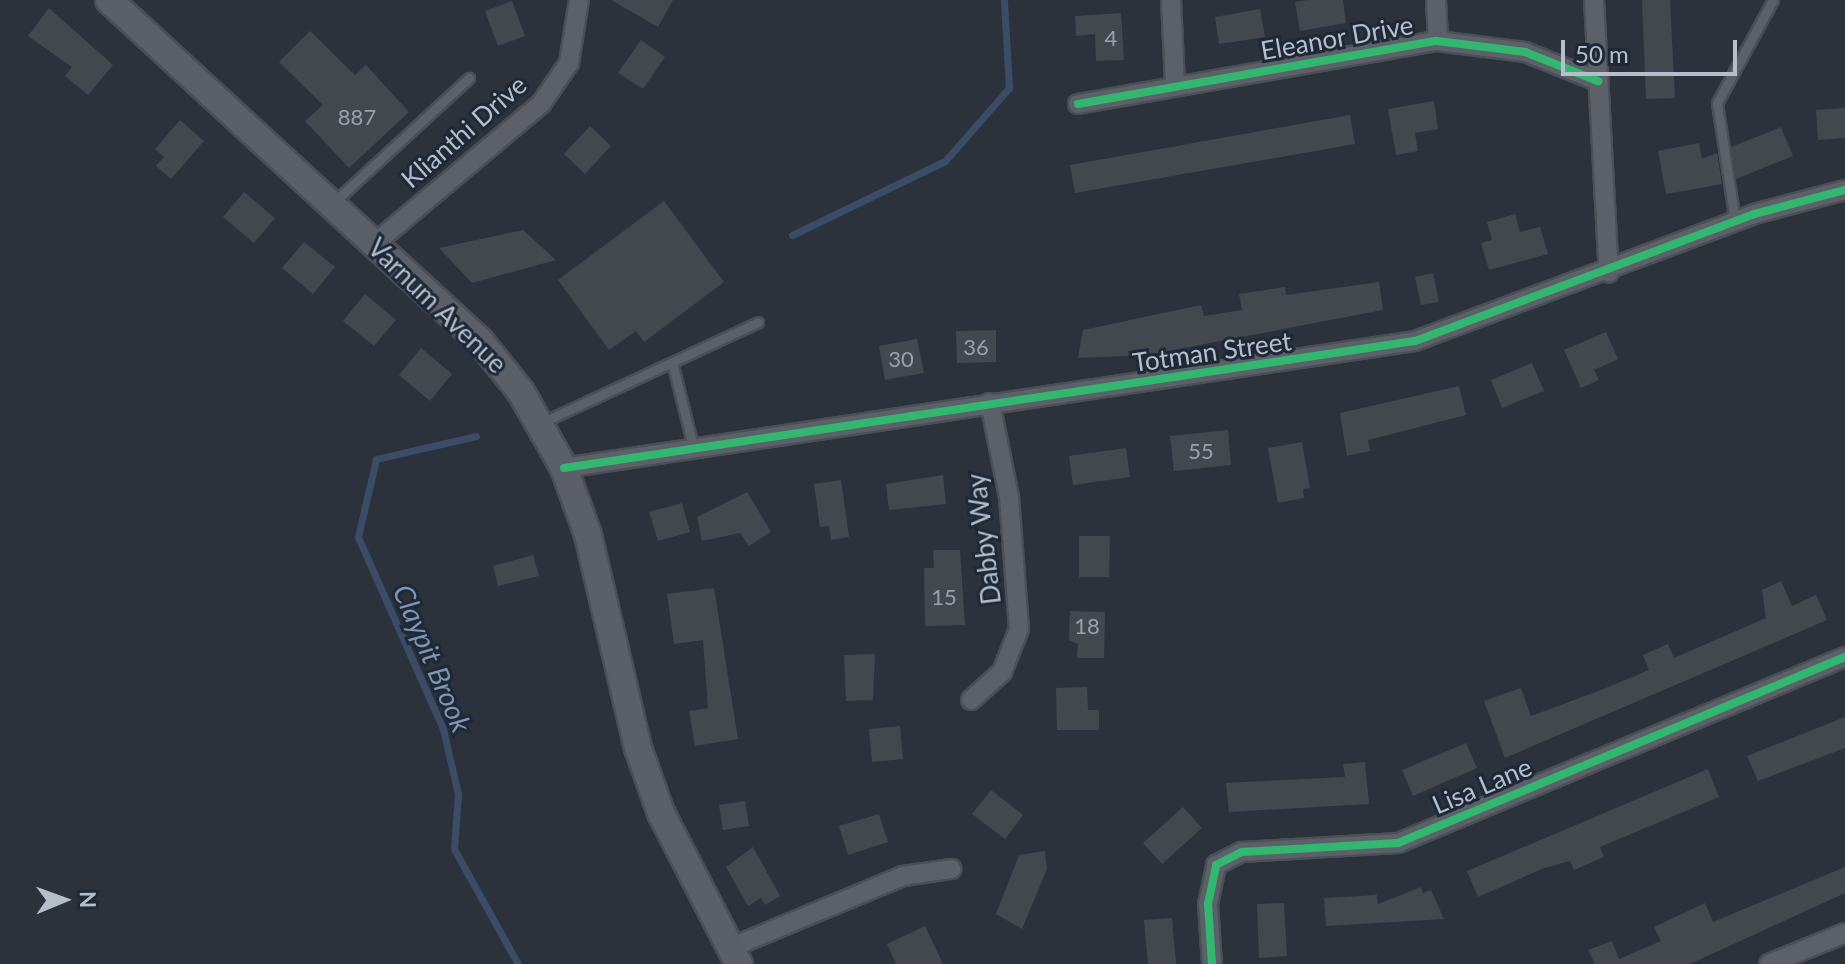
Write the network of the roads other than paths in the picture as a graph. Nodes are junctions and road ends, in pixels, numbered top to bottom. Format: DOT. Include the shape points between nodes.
graph roads {
  1 [pos="109,0"];
  2 [pos="579,0"];
  3 [pos="1171,0"];
  4 [pos="1436,0"];
  5 [pos="1594,0"];
  6 [pos="1773,0"];
  7 [pos="1438,41"];
  8 [pos="469,78"];
  9 [pos="1598,81"];
  10 [pos="1175,86"];
  11 [pos="1078,104"];
  12 [pos="1845,190"];
  13 [pos="331,205"];
  14 [pos="1735,221"];
  15 [pos="374,244"];
  16 [pos="1609,273"];
  17 [pos="758,322"];
  18 [pos="672,362"];
  19 [pos="990,403"];
  20 [pos="540,423"];
  21 [pos="693,446"];
  22 [pos="564,468"];
  23 [pos="1845,657"];
  24 [pos="971,700"];
  25 [pos="951,869"];
  26 [pos="1845,933"];
  27 [pos="734,956"];
  28 [pos="1212,964"];
  29 [pos="1769,964"];
  1 -- 13 [label="main road, Varnum Avenue"];
  2 -- 15 [label="street, Klianthi Drive" via="569,63 541,104"];
  3 -- 10 [label="street"];
  4 -- 7 [label="street"];
  5 -- 9 [label="street"];
  6 -- 14 [label="lane" via="1717,103"];
  7 -- 9 [label="street, Eleanor Drive" via="1525,52"];
  7 -- 10 [label="street, Eleanor Drive"];
  8 -- 13 [label="lane"];
  9 -- 16 [label="street"];
  10 -- 11 [label="street, Eleanor Drive"];
  12 -- 14 [label="street, Totman Street"];
  13 -- 15 [label="main road, Varnum Avenue"];
  14 -- 16 [label="street, Totman Street"];
  15 -- 20 [label="main road, Varnum Avenue" via="480,341"];
  16 -- 19 [label="street, Totman Street" via="1415,341"];
  17 -- 18 [label="lane"];
  18 -- 20 [label="lane"];
  18 -- 21 [label="lane"];
  19 -- 21 [label="street, Totman Street"];
  19 -- 24 [label="street, Dabby Way" via="1009,497 1019,629 1002,672"];
  20 -- 22 [label="main road, Varnum Avenue"];
  21 -- 22 [label="street, Totman Street"];
  22 -- 27 [label="main road, Varnum Avenue" via="588,535 638,748 661,813"];
  23 -- 28 [label="street, Lisa Lane" via="1398,843 1242,852 1216,865 1208,904"];
  25 -- 27 [label="street" via="903,876"];
  26 -- 29 [label="street"];
}
